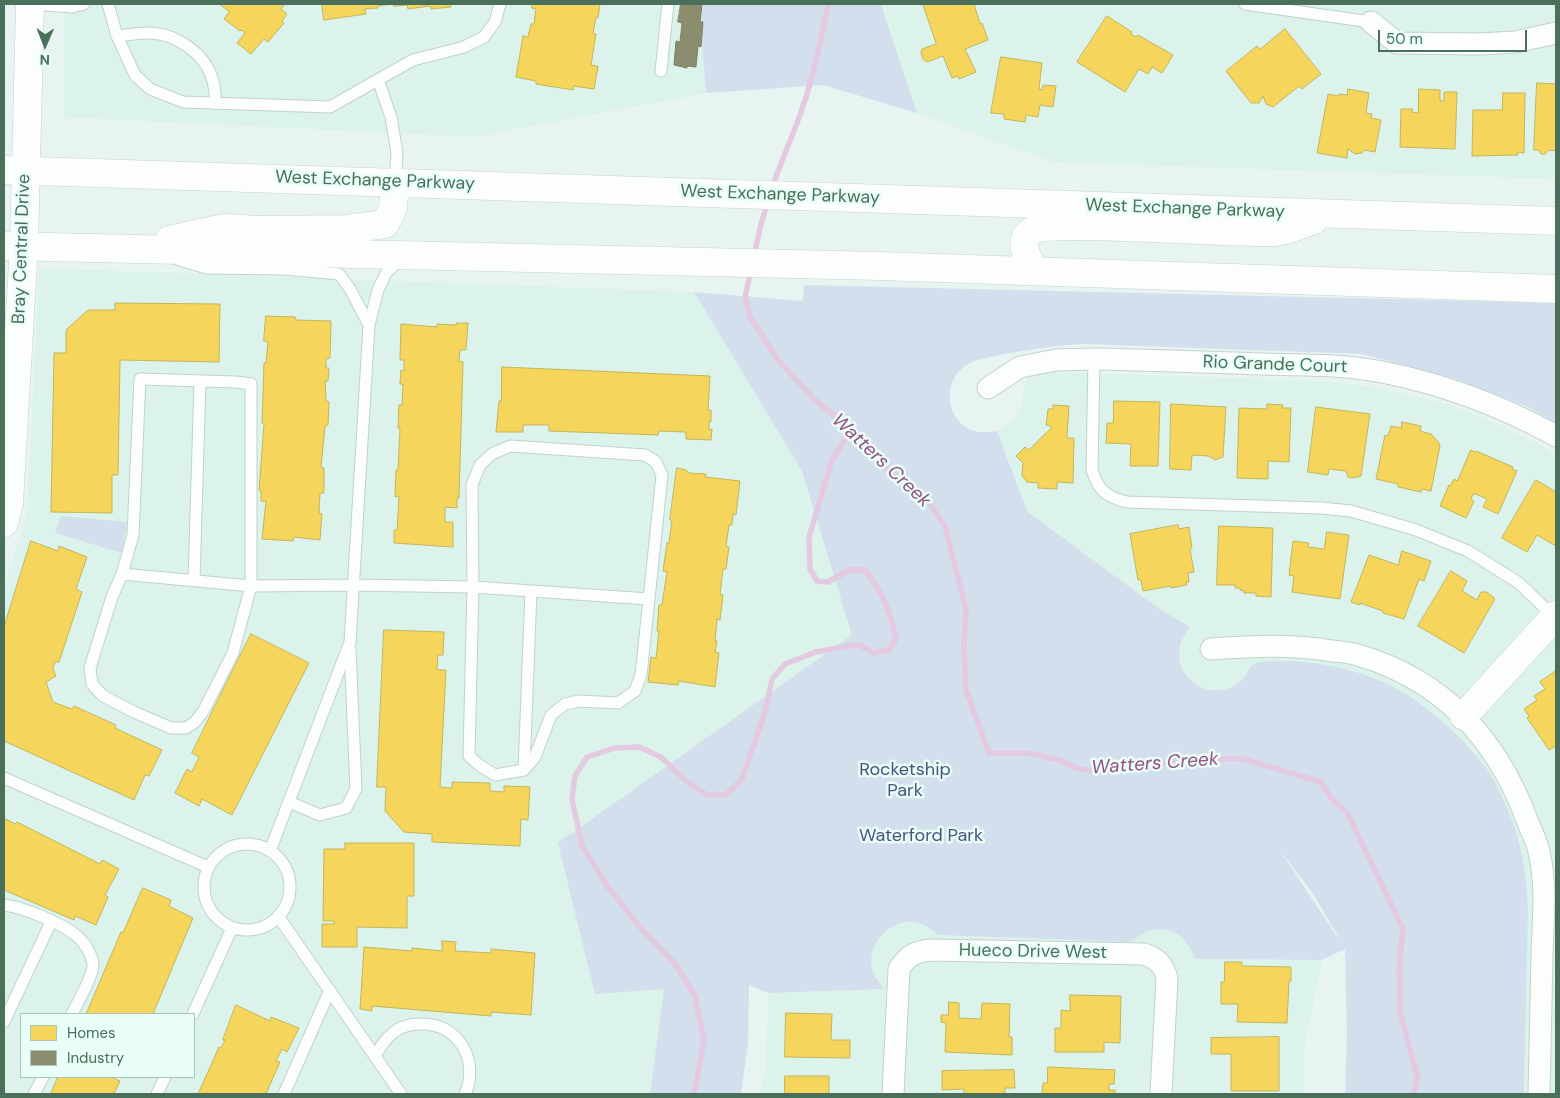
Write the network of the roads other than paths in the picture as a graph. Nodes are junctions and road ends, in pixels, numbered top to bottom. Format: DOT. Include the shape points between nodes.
graph roads {
  1 [pos="30,4"];
  2 [pos="84,4"];
  3 [pos="108,4"];
  4 [pos="500,4"];
  5 [pos="668,4"];
  6 [pos="1245,4"];
  7 [pos="1371,22"];
  8 [pos="1556,33"];
  9 [pos="117,36"];
  10 [pos="661,71"];
  11 [pos="378,80"];
  12 [pos="216,104"];
  13 [pos="14,170"];
  14 [pos="395,182"];
  15 [pos="1332,214"];
  16 [pos="1556,221"];
  17 [pos="14,246"];
  18 [pos="141,249"];
  19 [pos="405,255"];
  20 [pos="1034,271"];
  21 [pos="1556,289"];
  22 [pos="369,324"];
  23 [pos="1094,358"];
  24 [pos="200,382"];
  25 [pos="988,388"];
  26 [pos="1556,436"];
  27 [pos="4,523"];
  28 [pos="122,574"];
  29 [pos="194,580"];
  30 [pos="251,586"];
  31 [pos="354,586"];
  32 [pos="473,587"];
  33 [pos="531,591"];
  34 [pos="649,599"];
  35 [pos="1556,617"];
  36 [pos="350,644"];
  37 [pos="1211,648"];
  38 [pos="1464,716"];
  39 [pos="524,770"];
  40 [pos="4,778"];
  41 [pos="289,802"];
  42 [pos="270,850"];
  43 [pos="208,867"];
  44 [pos="4,905"];
  45 [pos="278,916"];
  46 [pos="51,922"];
  47 [pos="232,928"];
  48 [pos="330,990"];
  49 [pos="72,1013"];
  50 [pos="193,1013"];
  51 [pos="4,1022"];
  52 [pos="375,1056"];
  53 [pos="42,1078"];
  54 [pos="164,1078"];
  55 [pos="34,1094"];
  56 [pos="157,1094"];
  57 [pos="284,1094"];
  58 [pos="401,1094"];
  59 [pos="465,1094"];
  60 [pos="894,1094"];
  61 [pos="1161,1094"];
  62 [pos="1539,1094"];
  1 -- 2 [label="lane" via="72,7"];
  1 -- 13 [label="main road, Bray Central Drive"];
  3 -- 9 [label="lane"];
  4 -- 11 [label="lane" via="495,22 484,37 464,47 413,60"];
  5 -- 10 [label="lane"];
  6 -- 7 [label="lane"];
  7 -- 8 [label="street" via="1397,43 1489,44"];
  9 -- 12 [label="lane" via="136,75 150,89 183,102"];
  9 -- 12 [label="lane" via="149,33 168,36 190,47 204,62 214,81"];
  11 -- 12 [label="lane" via="330,107"];
  11 -- 14 [label="lane" via="391,117 397,153"];
  13 -- 14 [label="main road, West Exchange Parkway"];
  13 -- 17 [label="main road, Bray Central Drive"];
  14 -- 15 [label="main road, West Exchange Parkway"];
  14 -- 18 [label="main road" via="393,208 385,224 346,229 224,228"];
  15 -- 16 [label="main road, West Exchange Parkway"];
  15 -- 20 [label="main road" via="1276,232 1040,228 1029,232 1025,240 1027,257"];
  17 -- 18 [label="main road"];
  17 -- 27 [label="main road, Bray Central Drive" via="10,504"];
  18 -- 19 [label="main road"];
  18 -- 22 [label="lane" via="206,268 284,269 339,274"];
  19 -- 20 [label="main road"];
  19 -- 22 [label="lane" via="386,274"];
  20 -- 21 [label="main road"];
  22 -- 31 [label="lane"];
  23 -- 25 [label="street, Rio Grande Court" via="1056,360 1020,367"];
  23 -- 26 [label="street, Rio Grande Court" via="1339,366 1382,372 1469,396"];
  23 -- 35 [label="lane" via="1092,470 1096,482 1114,499 1351,511 1416,530 1468,551 1519,583"];
  24 -- 28 [label="lane" via="140,379 133,535"];
  24 -- 29 [label="lane"];
  24 -- 30 [label="lane" via="251,384"];
  28 -- 29 [label="lane"];
  28 -- 30 [label="lane" via="90,668 92,684 103,696 171,728 186,728 204,710 232,653"];
  29 -- 30 [label="lane"];
  30 -- 31 [label="lane"];
  31 -- 32 [label="lane"];
  31 -- 36 [label="lane"];
  32 -- 33 [label="lane"];
  32 -- 34 [label="lane" via="472,485 480,465 492,454 510,446 645,455 656,462 662,475"];
  32 -- 39 [label="lane" via="469,756 495,774"];
  33 -- 34 [label="lane"];
  33 -- 39 [label="lane"];
  34 -- 39 [label="lane" via="641,675 635,691 618,703 580,701 565,704 551,715 535,757"];
  35 -- 38 [label="main road"];
  36 -- 41 [label="lane"];
  36 -- 41 [label="lane" via="356,789 346,808 320,815"];
  37 -- 38 [label="street" via="1269,646 1358,654 1430,688"];
  38 -- 62 [label="street" via="1483,737 1515,789 1539,852 1544,891"];
  40 -- 43 [label="lane"];
  41 -- 42 [label="lane"];
  42 -- 43 [label="lane" via="258,845 229,847"];
  42 -- 45 [label="lane" via="281,860 290,886 288,899"];
  43 -- 47 [label="lane" via="204,896 219,920"];
  44 -- 46 [label="lane" via="17,907"];
  45 -- 47 [label="lane" via="260,928"];
  45 -- 48 [label="lane"];
  46 -- 49 [label="lane" via="79,937 89,950 93,965"];
  46 -- 51 [label="lane"];
  47 -- 50 [label="lane"];
  48 -- 52 [label="lane"];
  48 -- 57 [label="lane"];
  52 -- 58 [label="lane"];
  52 -- 59 [label="lane" via="395,1031 411,1024 428,1024 444,1029 457,1038 466,1052 471,1068 470,1085"];
  53 -- 55 [label="lane"];
  54 -- 56 [label="lane"];
  60 -- 61 [label="street, Hueco Drive West" via="899,969 906,958 930,950 1144,954 1153,957 1160,962 1167,979"];
}
